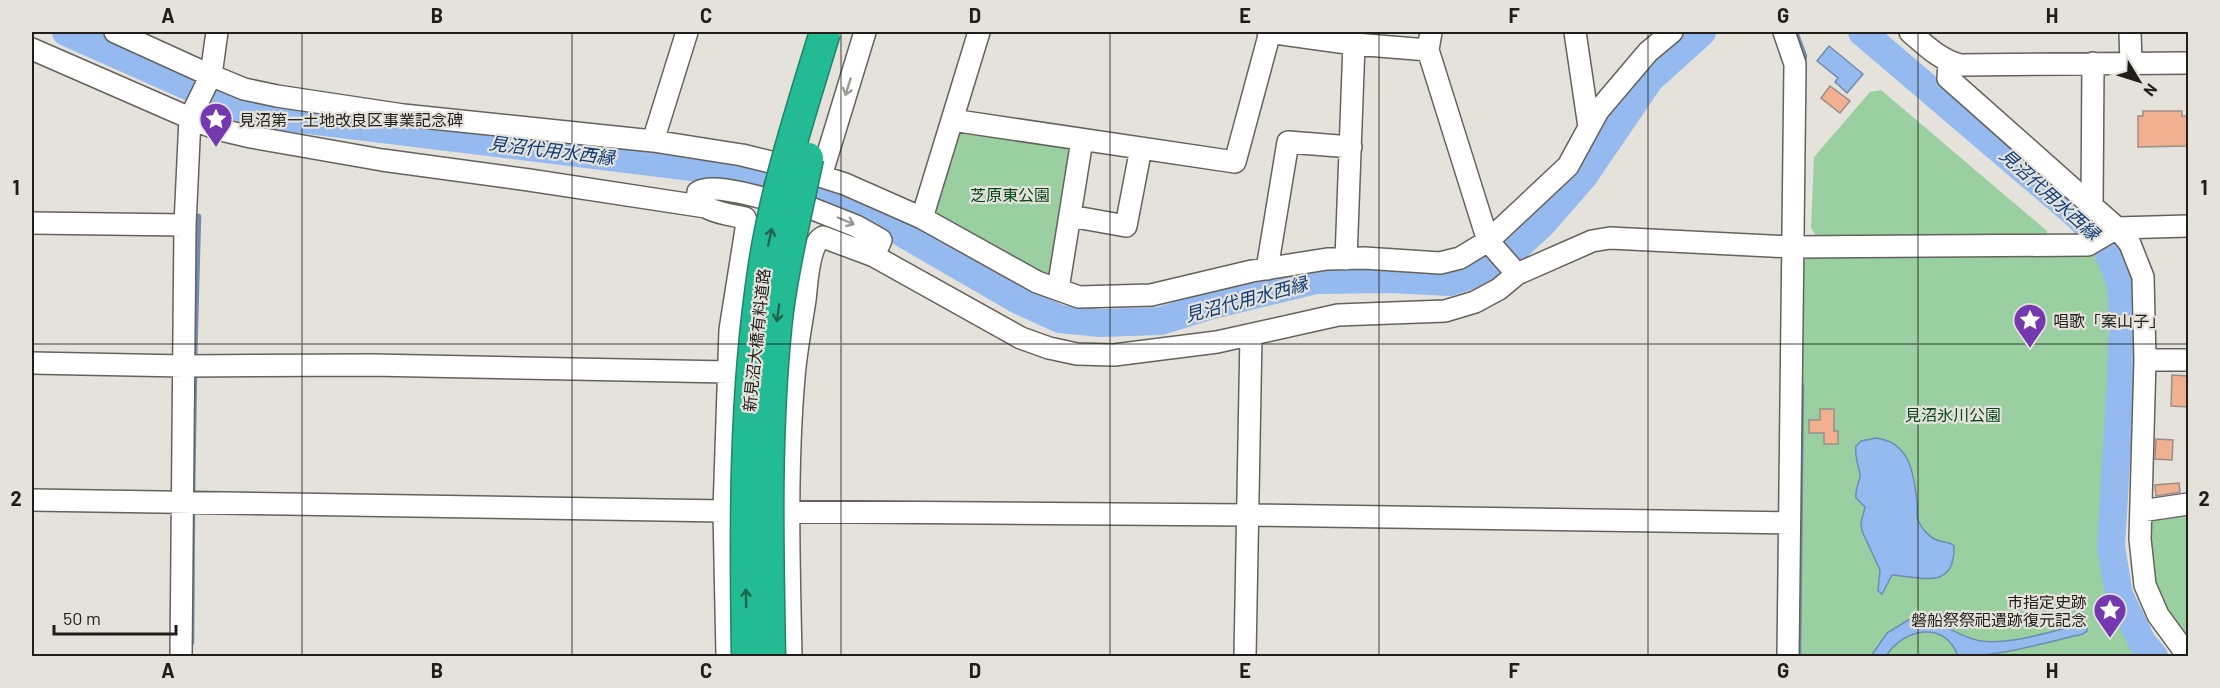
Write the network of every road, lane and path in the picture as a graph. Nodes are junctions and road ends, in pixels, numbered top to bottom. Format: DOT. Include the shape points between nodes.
graph roads {
  1 [pos="115,32"];
  2 [pos="217,32"];
  3 [pos="687,32"];
  4 [pos="810,32"];
  5 [pos="825,32"];
  6 [pos="845,32"];
  7 [pos="865,32"];
  8 [pos="979,32"];
  9 [pos="1269,32"];
  10 [pos="1575,32"];
  11 [pos="1672,32"];
  12 [pos="1784,32"];
  13 [pos="1910,32"];
  14 [pos="2130,32"];
  15 [pos="1365,40"];
  16 [pos="1430,41"];
  17 [pos="32,49"];
  18 [pos="1949,63"];
  19 [pos="2093,63"];
  20 [pos="2131,63"];
  21 [pos="2188,63"];
  22 [pos="211,75"];
  23 [pos="194,110"];
  24 [pos="952,120"];
  25 [pos="1589,127"];
  26 [pos="1082,140"];
  27 [pos="653,141"];
  28 [pos="1351,147"];
  29 [pos="1141,148"];
  30 [pos="775,163"];
  31 [pos="815,174"];
  32 [pos="2092,206"];
  33 [pos="706,207"];
  34 [pos="1070,216"];
  35 [pos="922,218"];
  36 [pos="32,223"];
  37 [pos="185,225"];
  38 [pos="2188,226"];
  39 [pos="2117,228"];
  40 [pos="1488,241"];
  41 [pos="1792,247"];
  42 [pos="874,256"];
  43 [pos="1346,259"];
  44 [pos="1267,269"];
  45 [pos="1513,270"];
  46 [pos="1059,290"];
  47 [pos="1251,335"];
  48 [pos="2145,360"];
  49 [pos="2188,360"];
  50 [pos="32,363"];
  51 [pos="183,366"];
  52 [pos="794,370"];
  53 [pos="728,372"];
  54 [pos="32,500"];
  55 [pos="183,502"];
  56 [pos="2188,504"];
  57 [pos="789,510"];
  58 [pos="724,511"];
  59 [pos="2141,511"];
  60 [pos="1247,515"];
  61 [pos="1789,523"];
  62 [pos="181,657"];
  63 [pos="727,657"];
  64 [pos="747,657"];
  65 [pos="770,657"];
  66 [pos="791,657"];
  67 [pos="1245,657"];
  68 [pos="1788,657"];
  69 [pos="2188,657"];
  1 -- 22 [label="street"];
  2 -- 22 [label="street"];
  3 -- 27 [label="street"];
  4 -- 30 [label="street"];
  64 -- 5 [label="highway, 新見沼大橋有料道路, one-way, bridge" via="746,462 759,300 776,205"];
  6 -- 65 [label="highway, 新見沼大橋有料道路, one-way, bridge" via="808,156 778,317 769,447"];
  7 -- 31 [label="street, one-way"];
  8 -- 24 [label="street"];
  9 -- 15 [label="street"];
  9 -- 29 [label="street" via="1235,162"];
  10 -- 25 [label="street"];
  11 -- 25 [label="street" via="1648,52"];
  12 -- 41 [label="street" via="1794,64"];
  13 -- 18 [label="street"];
  14 -- 20 [label="street"];
  15 -- 16 [label="street"];
  15 -- 28 [label="street"];
  16 -- 40 [label="street"];
  17 -- 23 [label="street"];
  18 -- 19 [label="street"];
  18 -- 32 [label="street" via="1948,78"];
  19 -- 20 [label="street"];
  19 -- 32 [label="street"];
  20 -- 21 [label="street"];
  22 -- 23 [label="street"];
  22 -- 27 [label="street" via="266,94 380,112"];
  23 -- 33 [label="street" via="217,129 251,137"];
  23 -- 37 [label="street"];
  24 -- 26 [label="street"];
  24 -- 35 [label="street"];
  25 -- 40 [label="street" via="1568,166"];
  26 -- 29 [label="street"];
  26 -- 34 [label="street"];
  27 -- 30 [label="street"];
  28 -- 43 [label="street"];
  28 -- 44 [label="street" via="1288,142"];
  29 -- 34 [label="street" via="1125,226"];
  30 -- 31 [label="street"];
  30 -- 33 [label="street" via="771,200 703,189 697,197"];
  31 -- 35 [label="street"];
  31 -- 42 [label="street, one-way" via="803,205 881,240"];
  32 -- 39 [label="street"];
  33 -- 53 [label="street" via="745,218 747,223 730,330"];
  34 -- 46 [label="street"];
  35 -- 46 [label="street" via="1037,282"];
  36 -- 37 [label="street"];
  37 -- 51 [label="street"];
  38 -- 39 [label="street"];
  39 -- 41 [label="street" via="2088,245"];
  39 -- 48 [label="street" via="2130,244 2143,277"];
  40 -- 43 [label="street" via="1460,258 1440,263"];
  40 -- 45 [label="street"];
  41 -- 45 [label="street" via="1610,238"];
  41 -- 61 [label="street"];
  42 -- 47 [label="street" via="1021,338 1077,354 1161,350"];
  42 -- 52 [label="street" via="823,237 815,244"];
  43 -- 44 [label="street"];
  44 -- 46 [label="street" via="1151,295 1079,297"];
  45 -- 47 [label="street" via="1499,289 1445,311 1338,315"];
  47 -- 60 [label="street"];
  48 -- 49 [label="street"];
  48 -- 59 [label="street"];
  50 -- 51 [label="street"];
  51 -- 53 [label="street" via="372,365"];
  51 -- 55 [label="street"];
  52 -- 53 [label="street"];
  52 -- 57 [label="street"];
  53 -- 58 [label="street"];
  54 -- 55 [label="street"];
  55 -- 58 [label="street"];
  55 -- 62 [label="street"];
  56 -- 59 [label="street"];
  57 -- 58 [label="street"];
  57 -- 60 [label="street"];
  57 -- 66 [label="street"];
  58 -- 63 [label="street"];
  59 -- 69 [label="street" via="2145,585 2158,615"];
  60 -- 61 [label="street"];
  60 -- 67 [label="street"];
  61 -- 68 [label="street"];
}
